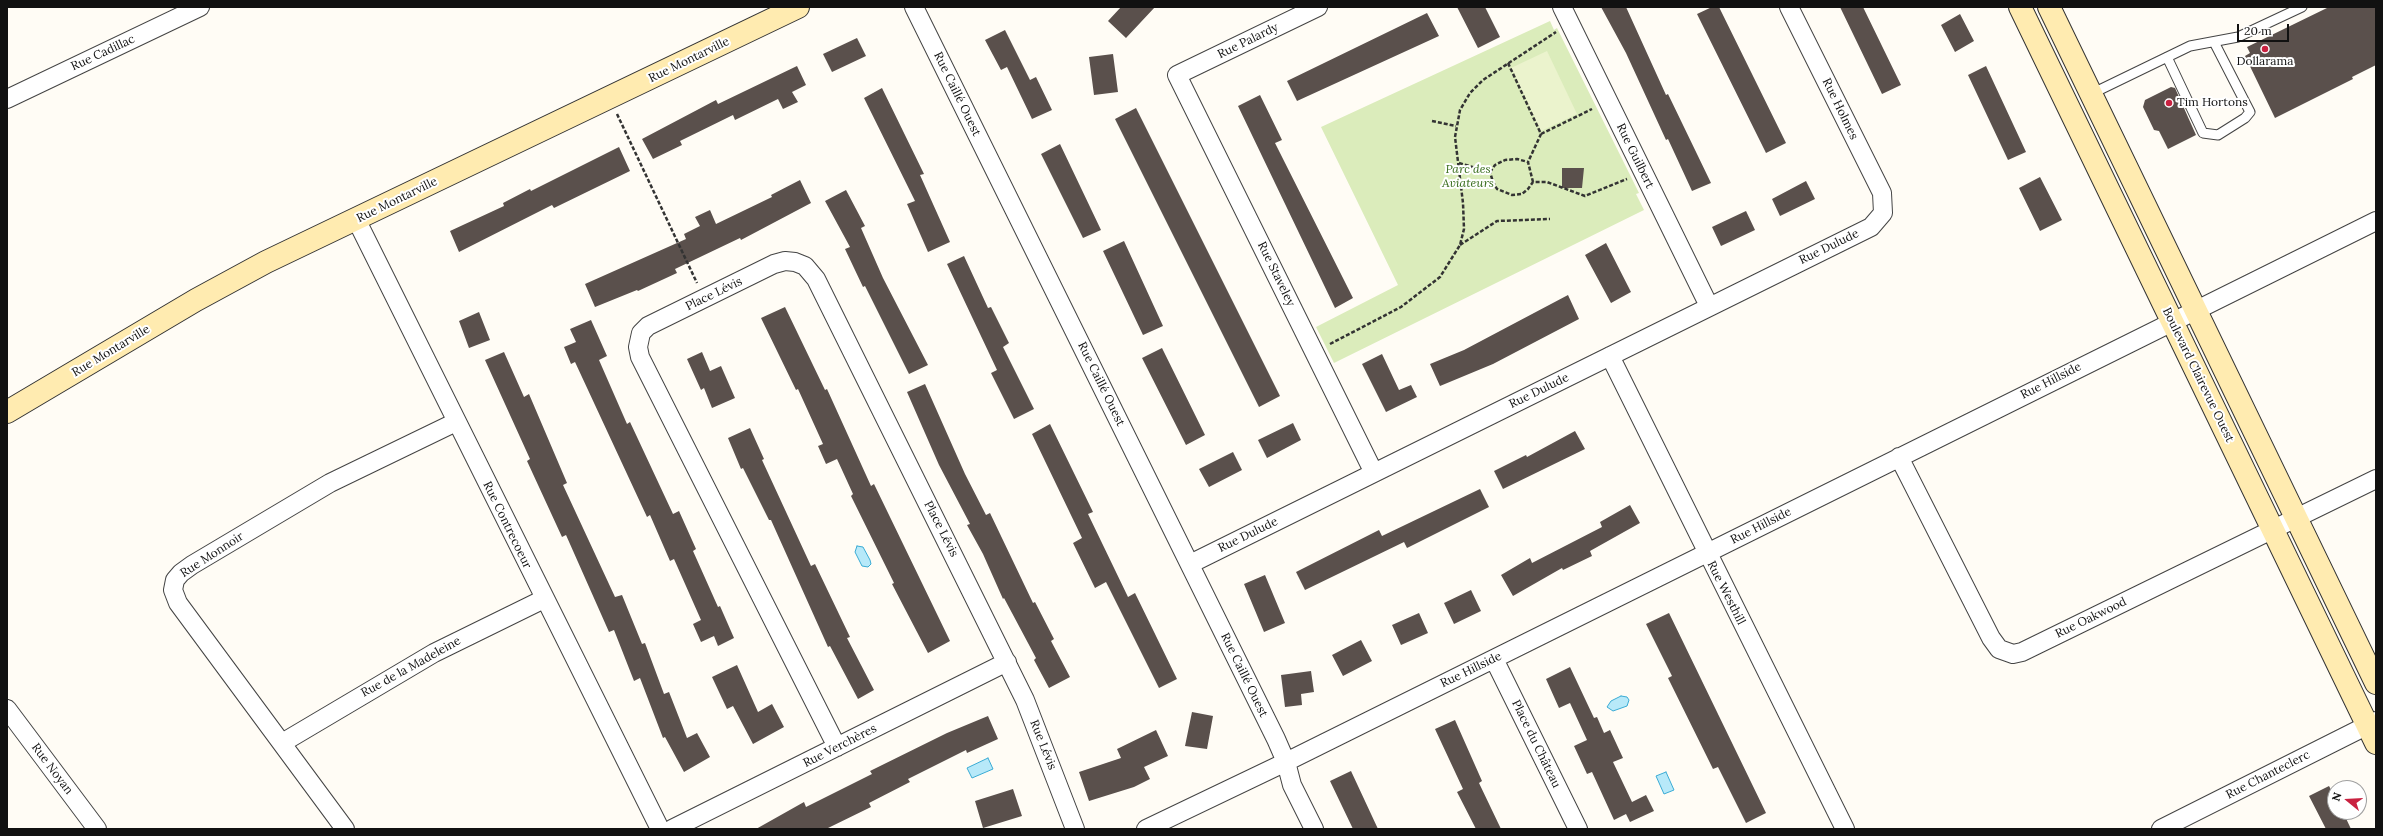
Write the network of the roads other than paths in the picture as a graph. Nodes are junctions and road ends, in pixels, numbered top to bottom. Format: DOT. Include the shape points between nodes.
graph roads {
  1 [pos="200,7"];
  2 [pos="798,7"];
  3 [pos="914,7"];
  4 [pos="1318,7"];
  5 [pos="1562,7"];
  6 [pos="1789,7"];
  7 [pos="2048,7"];
  8 [pos="2302,7"];
  9 [pos="2023,12"];
  10 [pos="2214,42"];
  11 [pos="2167,57"];
  12 [pos="1177,75"];
  13 [pos="2091,94"];
  14 [pos="7,99"];
  15 [pos="1883,213"];
  16 [pos="356,219"];
  17 [pos="2376,221"];
  18 [pos="1709,306"];
  19 [pos="2196,309"];
  20 [pos="2172,321"];
  21 [pos="1610,356"];
  22 [pos="7,412"];
  23 [pos="456,422"];
  24 [pos="1899,457"];
  25 [pos="1374,473"];
  26 [pos="2376,479"];
  27 [pos="2296,518"];
  28 [pos="2272,529"];
  29 [pos="1706,553"];
  30 [pos="1190,564"];
  31 [pos="544,599"];
  32 [pos="1494,659"];
  33 [pos="1007,662"];
  34 [pos="2376,683"];
  35 [pos="7,709"];
  36 [pos="2373,730"];
  37 [pos="282,743"];
  38 [pos="837,747"];
  39 [pos="1286,762"];
  40 [pos="97,829"];
  41 [pos="345,829"];
  42 [pos="660,829"];
  43 [pos="672,829"];
  44 [pos="1075,829"];
  45 [pos="1146,829"];
  46 [pos="1314,829"];
  47 [pos="1578,829"];
  48 [pos="1845,829"];
  49 [pos="2161,829"];
  1 -- 14 [label="street, Rue Cadillac"];
  2 -- 16 [label="street, Rue Montarville"];
  3 -- 30 [label="street, Rue Caillé Ouest"];
  4 -- 12 [label="street, Rue Palardy"];
  5 -- 18 [label="street, Rue Guilbert"];
  6 -- 15 [label="street, Rue Holmes" via="1882,193"];
  7 -- 9 [label="street"];
  7 -- 13 [label="street"];
  8 -- 10 [label="lane" via="2238,37"];
  9 -- 20 [label="street, Boulevard Clairevue Ouest"];
  10 -- 11 [label="lane" via="2190,46"];
  10 -- 11 [label="lane" via="2250,112 2246,118 2218,135 2203,133"];
  11 -- 13 [label="lane"];
  12 -- 25 [label="street, Rue Staveley"];
  13 -- 19 [label="street"];
  15 -- 18 [label="street, Rue Dulude" via="1871,227"];
  16 -- 22 [label="street, Rue Montarville" via="216,289"];
  16 -- 23 [label="street, Rue Contrecoeur"];
  17 -- 19 [label="street, Rue Hillside"];
  18 -- 21 [label="street, Rue Dulude"];
  19 -- 20 [label="street, Rue Hillside"];
  19 -- 27 [label="street"];
  20 -- 24 [label="street, Rue Hillside"];
  20 -- 28 [label="street, Boulevard Clairevue Ouest"];
  21 -- 25 [label="street, Rue Dulude"];
  21 -- 29 [label="street, Rue Westhill"];
  23 -- 31 [label="street, Rue Contrecoeur"];
  23 -- 37 [label="street, Rue Monnoir" via="330,483 192,565 178,576 173,590 178,603"];
  24 -- 28 [label="street, Rue Oakwood" via="1991,638 1999,649 2008,653 2022,652"];
  24 -- 29 [label="street, Rue Hillside"];
  25 -- 30 [label="street, Rue Dulude"];
  26 -- 27 [label="street, Rue Oakwood"];
  27 -- 28 [label="street, Rue Oakwood"];
  27 -- 34 [label="street"];
  28 -- 36 [label="street, Boulevard Clairevue Ouest"];
  29 -- 32 [label="street, Rue Hillside"];
  29 -- 48 [label="street, Rue Westhill"];
  30 -- 39 [label="street, Rue Caillé Ouest"];
  31 -- 37 [label="street, Rue de la Madeleine" via="434,653"];
  31 -- 42 [label="street, Rue Contrecoeur"];
  32 -- 39 [label="street, Rue Hillside"];
  32 -- 47 [label="street, Place du Château"];
  33 -- 38 [label="street, Rue Verchères"];
  33 -- 38 [label="street, Place Lévis" via="813,274 801,264 779,262 704,298 648,326 639,338 639,352"];
  33 -- 44 [label="street, Rue Lévis" via="1046,748"];
  35 -- 40 [label="street, Rue Noyan"];
  36 -- 49 [label="street, Rue Chanteclerc"];
  37 -- 41 [label="street, Rue Monnoir"];
  38 -- 43 [label="street, Rue Verchères"];
  39 -- 45 [label="street, Rue Hillside"];
  39 -- 46 [label="street, Rue Caillé Ouest" via="1292,785"];
}
